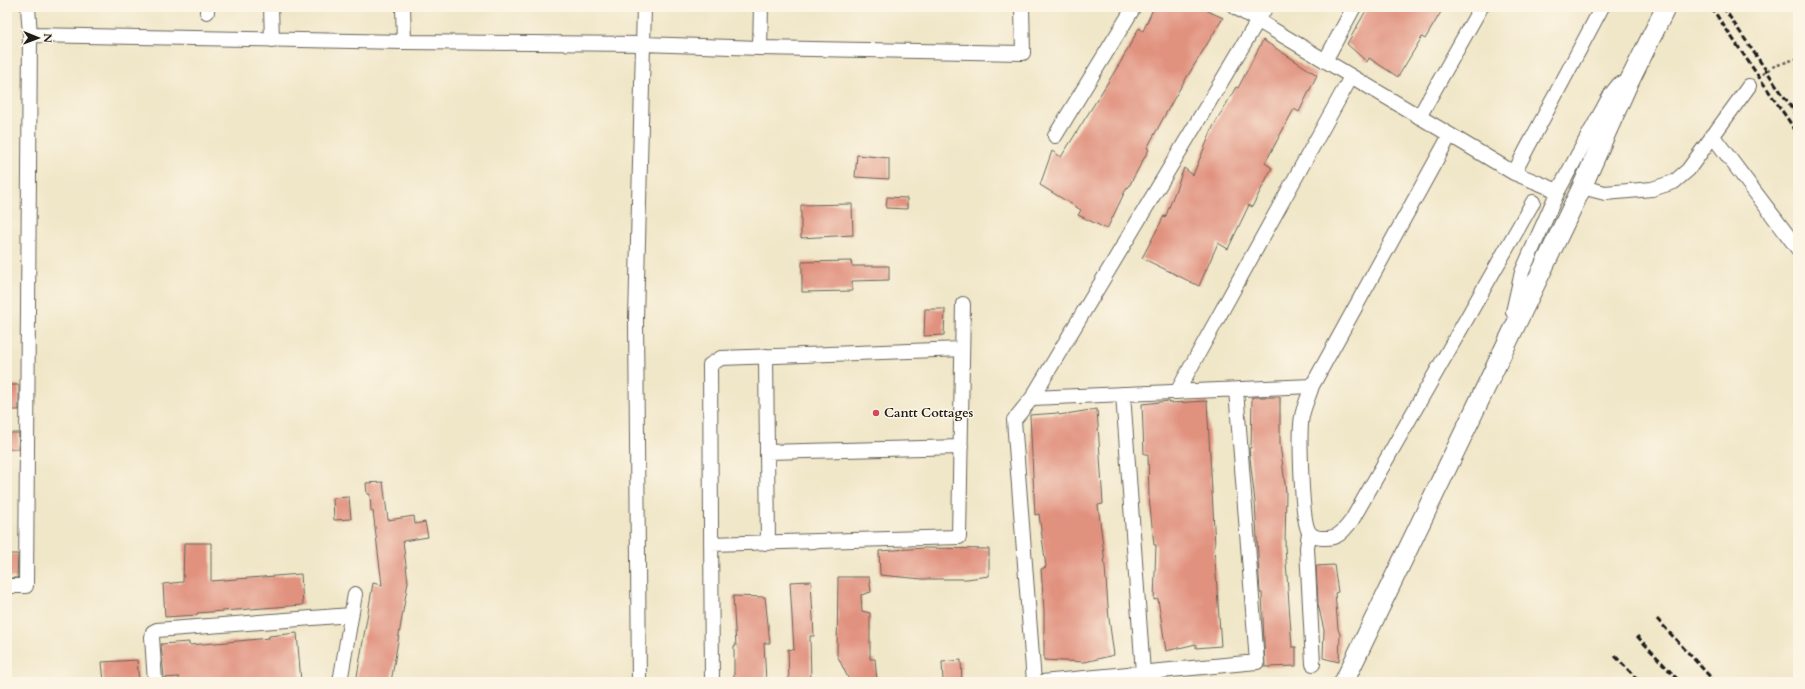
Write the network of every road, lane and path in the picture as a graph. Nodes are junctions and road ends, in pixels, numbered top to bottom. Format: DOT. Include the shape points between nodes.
graph roads {
  1 [pos="28,7"];
  2 [pos="271,7"];
  3 [pos="403,7"];
  4 [pos="644,7"];
  5 [pos="761,7"];
  6 [pos="1022,7"];
  7 [pos="1134,7"];
  8 [pos="1235,7"];
  9 [pos="1266,7"];
  10 [pos="1354,7"];
  11 [pos="1481,7"];
  12 [pos="1602,7"];
  13 [pos="1666,7"];
  14 [pos="1258,21"];
  15 [pos="30,35"];
  16 [pos="272,40"];
  17 [pos="404,42"];
  18 [pos="643,44"];
  19 [pos="760,48"];
  20 [pos="1798,58"];
  21 [pos="1325,61"];
  22 [pos="1351,76"];
  23 [pos="1627,86"];
  24 [pos="1749,86"];
  25 [pos="1419,117"];
  26 [pos="1450,135"];
  27 [pos="1712,135"];
  28 [pos="1055,136"];
  29 [pos="1514,173"];
  30 [pos="1582,187"];
  31 [pos="1558,191"];
  32 [pos="1533,202"];
  33 [pos="1798,249"];
  34 [pos="963,304"];
  35 [pos="1518,319"];
  36 [pos="962,349"];
  37 [pos="766,356"];
  38 [pos="1312,386"];
  39 [pos="1236,390"];
  40 [pos="1177,392"];
  41 [pos="1123,394"];
  42 [pos="1032,398"];
  43 [pos="961,447"];
  44 [pos="767,452"];
  45 [pos="1309,532"];
  46 [pos="768,543"];
  47 [pos="711,544"];
  48 [pos="7,586"];
  49 [pos="355,594"];
  50 [pos="351,615"];
  51 [pos="1313,664"];
  52 [pos="1143,673"];
  53 [pos="155,682"];
  54 [pos="340,682"];
  55 [pos="639,682"];
  56 [pos="712,682"];
  57 [pos="1034,682"];
  58 [pos="1042,682"];
  59 [pos="1344,682"];
  1 -- 15 [label="street"];
  2 -- 16 [label="street"];
  3 -- 17 [label="street"];
  4 -- 18 [label="street"];
  5 -- 19 [label="street"];
  6 -- 19 [label="street" via="1023,53"];
  7 -- 28 [label="street"];
  8 -- 14 [label="street"];
  9 -- 14 [label="street"];
  10 -- 21 [label="street"];
  11 -- 25 [label="street"];
  12 -- 29 [label="street"];
  13 -- 23 [label="main road"];
  14 -- 21 [label="street"];
  14 -- 42 [label="street"];
  15 -- 16 [label="street"];
  15 -- 48 [label="street" via="26,586"];
  16 -- 17 [label="street"];
  17 -- 18 [label="street"];
  18 -- 19 [label="street"];
  18 -- 55 [label="street" via="636,319"];
  20 -- 24 [label="path" via="1772,67"];
  21 -- 22 [label="street"];
  22 -- 25 [label="street"];
  22 -- 40 [label="street"];
  23 -- 30 [label="main road"];
  23 -- 31 [label="street" via="1619,84 1611,94"];
  24 -- 27 [label="street"];
  25 -- 26 [label="street"];
  26 -- 29 [label="street"];
  26 -- 38 [label="street"];
  27 -- 30 [label="street" via="1688,170 1674,182 1652,189 1605,192"];
  27 -- 33 [label="street"];
  29 -- 31 [label="street"];
  30 -- 35 [label="main road"];
  31 -- 35 [label="street" via="1522,272 1513,305 1513,312"];
  32 -- 45 [label="street" via="1352,520 1341,534 1330,538 1318,538"];
  34 -- 36 [label="street"];
  35 -- 59 [label="main road"];
  36 -- 37 [label="street"];
  36 -- 43 [label="street"];
  37 -- 44 [label="street"];
  37 -- 47 [label="street" via="721,358 710,365"];
  38 -- 39 [label="street"];
  38 -- 45 [label="street" via="1302,417 1302,493 1305,523"];
  39 -- 40 [label="street"];
  39 -- 52 [label="street" via="1256,662"];
  40 -- 41 [label="street"];
  41 -- 42 [label="street"];
  41 -- 52 [label="street"];
  42 -- 57 [label="street" via="1014,420"];
  43 -- 44 [label="street"];
  43 -- 46 [label="street" via="959,538"];
  44 -- 46 [label="street"];
  45 -- 51 [label="street" via="1307,548"];
  46 -- 47 [label="street"];
  47 -- 56 [label="street"];
  49 -- 50 [label="street"];
  50 -- 53 [label="street" via="157,630 152,637"];
  50 -- 54 [label="street"];
  52 -- 58 [label="street"];
}
